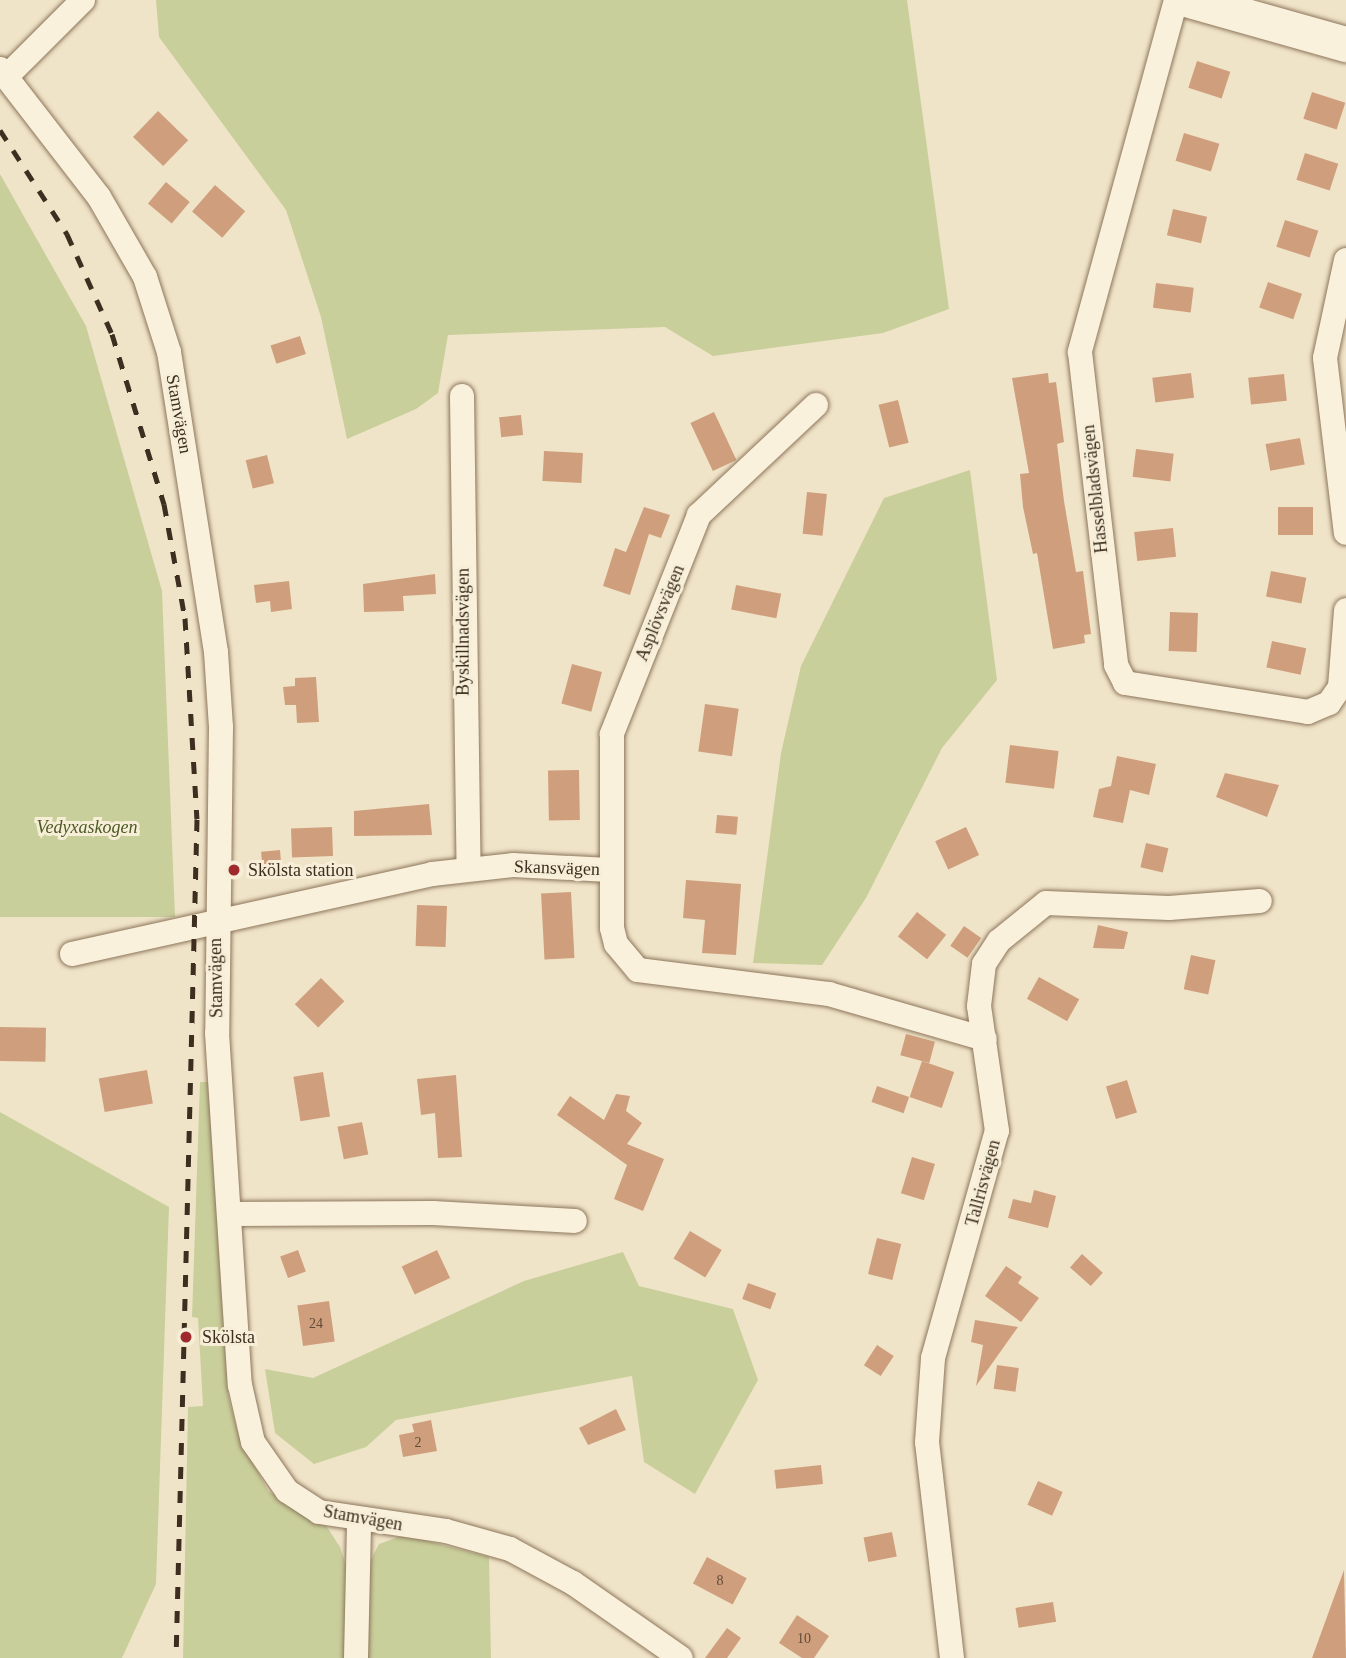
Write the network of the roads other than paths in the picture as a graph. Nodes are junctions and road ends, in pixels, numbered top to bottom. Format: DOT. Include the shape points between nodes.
graph roads {
  1 [pos="83,0"];
  2 [pos="1176,0"];
  3 [pos="1189,0"];
  4 [pos="1346,44"];
  5 [pos="3,73"];
  6 [pos="1346,260"];
  7 [pos="462,396"];
  8 [pos="816,405"];
  9 [pos="1346,533"];
  10 [pos="1346,610"];
  11 [pos="469,868"];
  12 [pos="609,870"];
  13 [pos="1260,901"];
  14 [pos="215,926"];
  15 [pos="72,954"];
  16 [pos="985,1039"];
  17 [pos="229,1214"];
  18 [pos="575,1221"];
  19 [pos="359,1521"];
  20 [pos="356,1658"];
  21 [pos="681,1658"];
  22 [pos="952,1658"];
  1 -- 5 [label="street"];
  2 -- 10 [label="street, Hasselbladsvägen" via="1080,352 1116,665 1125,683 1308,712 1329,703 1340,687"];
  3 -- 4 [label="street"];
  5 -- 14 [label="street, Stamvägen" via="55,136 119,230 145,277 169,352 216,652 221,727"];
  6 -- 9 [label="street" via="1325,358"];
  7 -- 11 [label="street, Byskillnadsvägen"];
  8 -- 12 [label="street, Asplövsvägen" via="699,515 612,734 608,752 614,841"];
  11 -- 12 [label="street, Skansvägen"];
  11 -- 14 [label="street, Skansvägen"];
  12 -- 16 [label="street, Skansvägen" via="616,944 638,970 829,994"];
  13 -- 16 [label="street, Tallrisvägen" via="1169,908 1046,903 999,941 985,964 979,1006"];
  14 -- 15 [label="street, Skansvägen"];
  14 -- 17 [label="street, Stamvägen"];
  16 -- 22 [label="street, Tallrisvägen" via="997,1131 933,1357 927,1442"];
  17 -- 18 [label="street" via="433,1213"];
  17 -- 19 [label="street, Stamvägen" via="240,1385 253,1442 287,1491 319,1512"];
  19 -- 20 [label="street"];
  19 -- 21 [label="street, Stamvägen" via="446,1531 510,1549 573,1583"];
}
